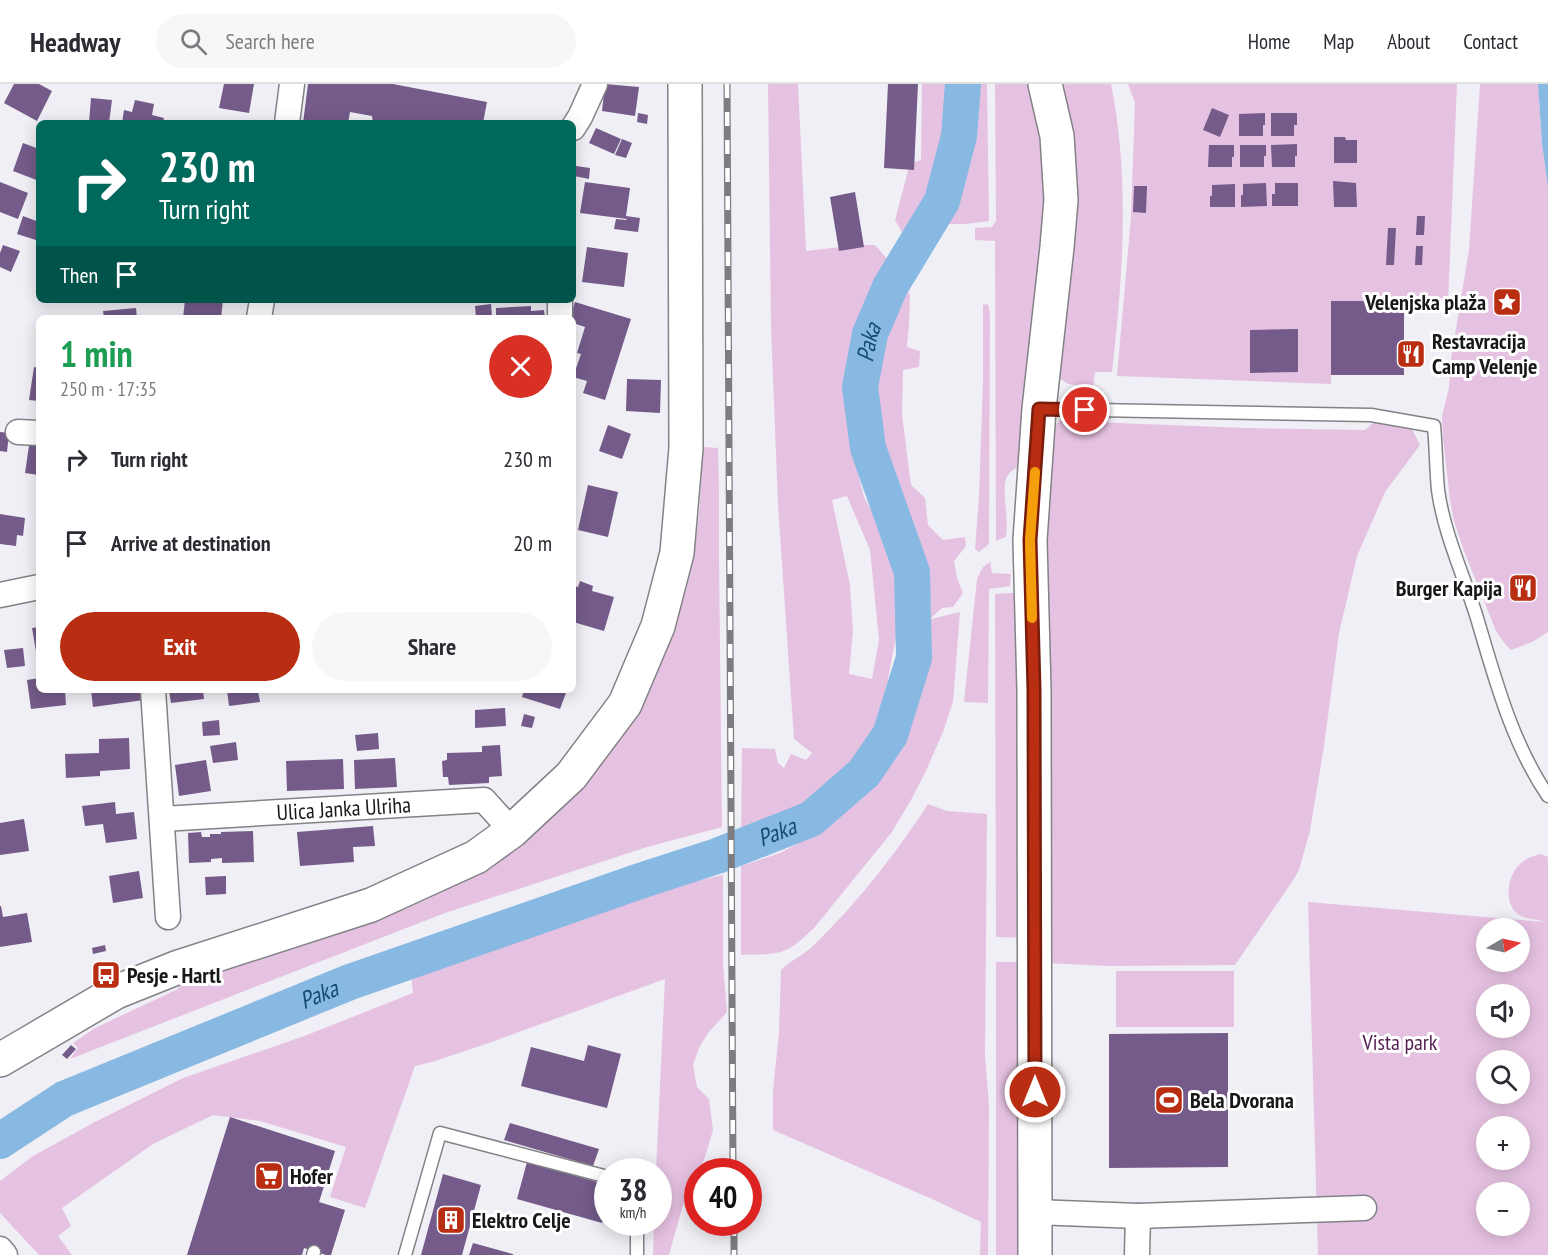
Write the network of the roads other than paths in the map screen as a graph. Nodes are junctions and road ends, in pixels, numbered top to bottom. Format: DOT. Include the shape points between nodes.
graph roads {
  1 [pos="292,84"];
  2 [pos="595,84"];
  3 [pos="685,84"];
  4 [pos="1045,84"];
  5 [pos="287,120"];
  6 [pos="576,123"];
  7 [pos="1039,409"];
  8 [pos="36,588"];
  9 [pos="0,595"];
  10 [pos="153,693"];
  11 [pos="1548,796"];
  12 [pos="162,819"];
  13 [pos="512,831"];
  14 [pos="168,916"];
  15 [pos="0,1060"];
  16 [pos="594,1173"];
  17 [pos="1364,1208"];
  18 [pos="1035,1212"];
  19 [pos="1138,1216"];
  20 [pos="637,1236"];
  21 [pos="0,1250"];
  22 [pos="5,1255"];
  23 [pos="405,1255"];
  24 [pos="638,1255"];
  25 [pos="1035,1255"];
  26 [pos="1137,1255"];
  1 -- 5 [label="street"];
  2 -- 6 [label="street"];
  3 -- 13 [label="main road" via="686,448 677,553 658,626 625,704 571,776"];
  4 -- 7 [label="main road" via="1057,136 1061,200"];
  7 -- 11 [label="lane" via="1371,415 1434,426 1438,491 1445,520 1510,721 1534,776"];
  7 -- 18 [label="main road" via="1030,540"];
  8 -- 9 [label="street"];
  10 -- 12 [label="street"];
  12 -- 13 [label="street, Ulica Janka Ulriha" via="484,800"];
  12 -- 14 [label="street"];
  13 -- 15 [label="main road" via="476,857 371,905 176,968 116,992"];
  16 -- 23 [label="lane" via="440,1133"];
  17 -- 19 [label="street"];
  18 -- 19 [label="street"];
  18 -- 25 [label="main road"];
  19 -- 26 [label="street"];
  20 -- 24 [label="lane"];
  21 -- 22 [label="street"];
}
